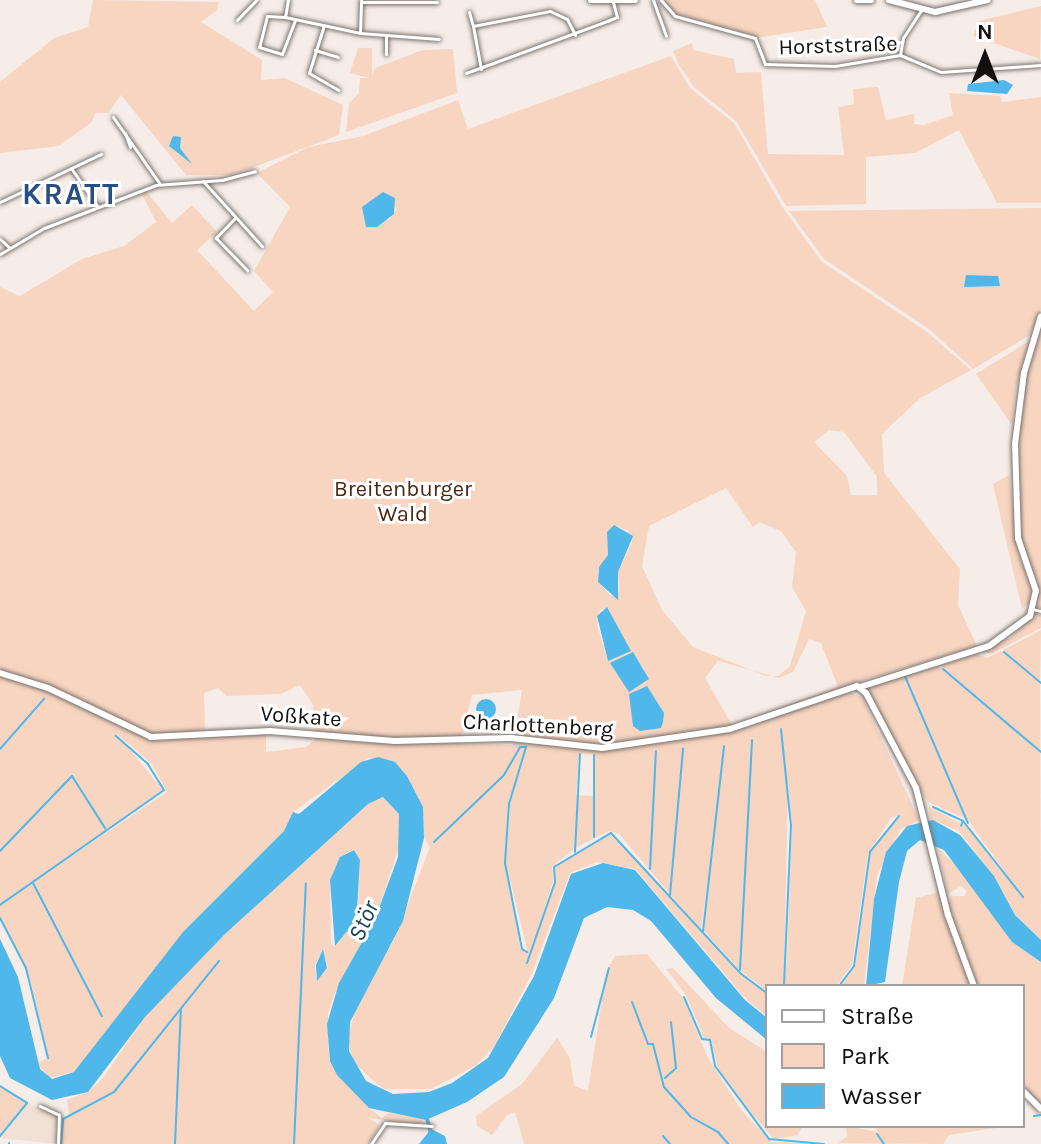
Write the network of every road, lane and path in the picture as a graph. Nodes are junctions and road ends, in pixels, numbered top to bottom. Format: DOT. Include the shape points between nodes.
graph roads {
  1 [pos="256,0"];
  2 [pos="288,0"];
  3 [pos="591,0"];
  4 [pos="635,0"];
  5 [pos="653,0"];
  6 [pos="661,0"];
  7 [pos="857,0"];
  8 [pos="871,0"];
  9 [pos="889,0"];
  10 [pos="896,0"];
  11 [pos="988,0"];
  12 [pos="362,1"];
  13 [pos="437,2"];
  14 [pos="613,2"];
  15 [pos="921,10"];
  16 [pos="469,12"];
  17 [pos="285,17"];
  18 [pos="237,20"];
  19 [pos="295,20"];
  20 [pos="324,25"];
  21 [pos="473,26"];
  22 [pos="360,33"];
  23 [pos="575,35"];
  24 [pos="386,36"];
  25 [pos="666,36"];
  26 [pos="439,39"];
  27 [pos="315,50"];
  28 [pos="386,54"];
  29 [pos="900,55"];
  30 [pos="338,57"];
  31 [pos="1041,65"];
  32 [pos="481,69"];
  33 [pos="466,73"];
  34 [pos="338,90"];
  35 [pos="113,117"];
  36 [pos="101,154"];
  37 [pos="71,168"];
  38 [pos="255,171"];
  39 [pos="203,181"];
  40 [pos="160,184"];
  41 [pos="0,202"];
  42 [pos="98,207"];
  43 [pos="235,218"];
  44 [pos="0,239"];
  45 [pos="262,246"];
  46 [pos="9,247"];
  47 [pos="0,254"];
  48 [pos="247,270"];
  49 [pos="1041,316"];
  50 [pos="1032,608"];
  51 [pos="1041,611"];
  52 [pos="0,673"];
  53 [pos="860,687"];
  54 [pos="449,739"];
  55 [pos="973,984"];
  56 [pos="1025,1093"];
  57 [pos="40,1106"];
  58 [pos="1041,1109"];
  59 [pos="429,1127"];
  60 [pos="58,1144"];
  61 [pos="371,1144"];
  1 -- 18 [label="street"];
  2 -- 17 [label="street"];
  3 -- 14 [label="main road"];
  4 -- 14 [label="main road"];
  5 -- 25 [label="street"];
  6 -- 29 [label="street, Horststraße" via="675,16 755,38 765,64 835,66"];
  7 -- 8 [label="main road"];
  9 -- 10 [label="main road"];
  10 -- 15 [label="main road"];
  11 -- 15 [label="main road" via="946,11"];
  12 -- 13 [label="street"];
  12 -- 22 [label="street"];
  14 -- 23 [label="street" via="617,17"];
  15 -- 29 [label="street" via="903,38"];
  16 -- 21 [label="street"];
  17 -- 19 [label="street"];
  17 -- 19 [label="street" via="265,18 262,49 282,54"];
  19 -- 20 [label="street"];
  20 -- 22 [label="street"];
  20 -- 27 [label="street"];
  21 -- 23 [label="street" via="550,11 567,19"];
  21 -- 32 [label="street"];
  22 -- 24 [label="street"];
  23 -- 32 [label="street"];
  24 -- 26 [label="street"];
  24 -- 28 [label="street"];
  27 -- 30 [label="street"];
  27 -- 34 [label="street" via="310,75"];
  29 -- 31 [label="street, Horststraße" via="941,72"];
  32 -- 33 [label="street"];
  35 -- 40 [label="street"];
  36 -- 37 [label="street"];
  37 -- 41 [label="street"];
  37 -- 42 [label="street"];
  38 -- 39 [label="street"];
  39 -- 40 [label="street"];
  39 -- 43 [label="street"];
  40 -- 42 [label="street"];
  42 -- 46 [label="street"];
  43 -- 45 [label="street"];
  43 -- 48 [label="street" via="216,238"];
  44 -- 46 [label="street"];
  46 -- 47 [label="street"];
  49 -- 50 [label="main road" via="1024,373 1015,444 1018,538 1035,583"];
  50 -- 51 [label="street"];
  50 -- 53 [label="main road, Charlottenberg" via="1015,631 989,646"];
  52 -- 54 [label="main road, Voßkate" via="48,688 151,737 270,731"];
  53 -- 54 [label="main road, Charlottenberg" via="730,729 626,748"];
  53 -- 55 [label="main road" via="914,784 947,912"];
  56 -- 58 [label="main road"];
  57 -- 60 [label="street" via="59,1115"];
  59 -- 61 [label="street" via="389,1123"];
}
